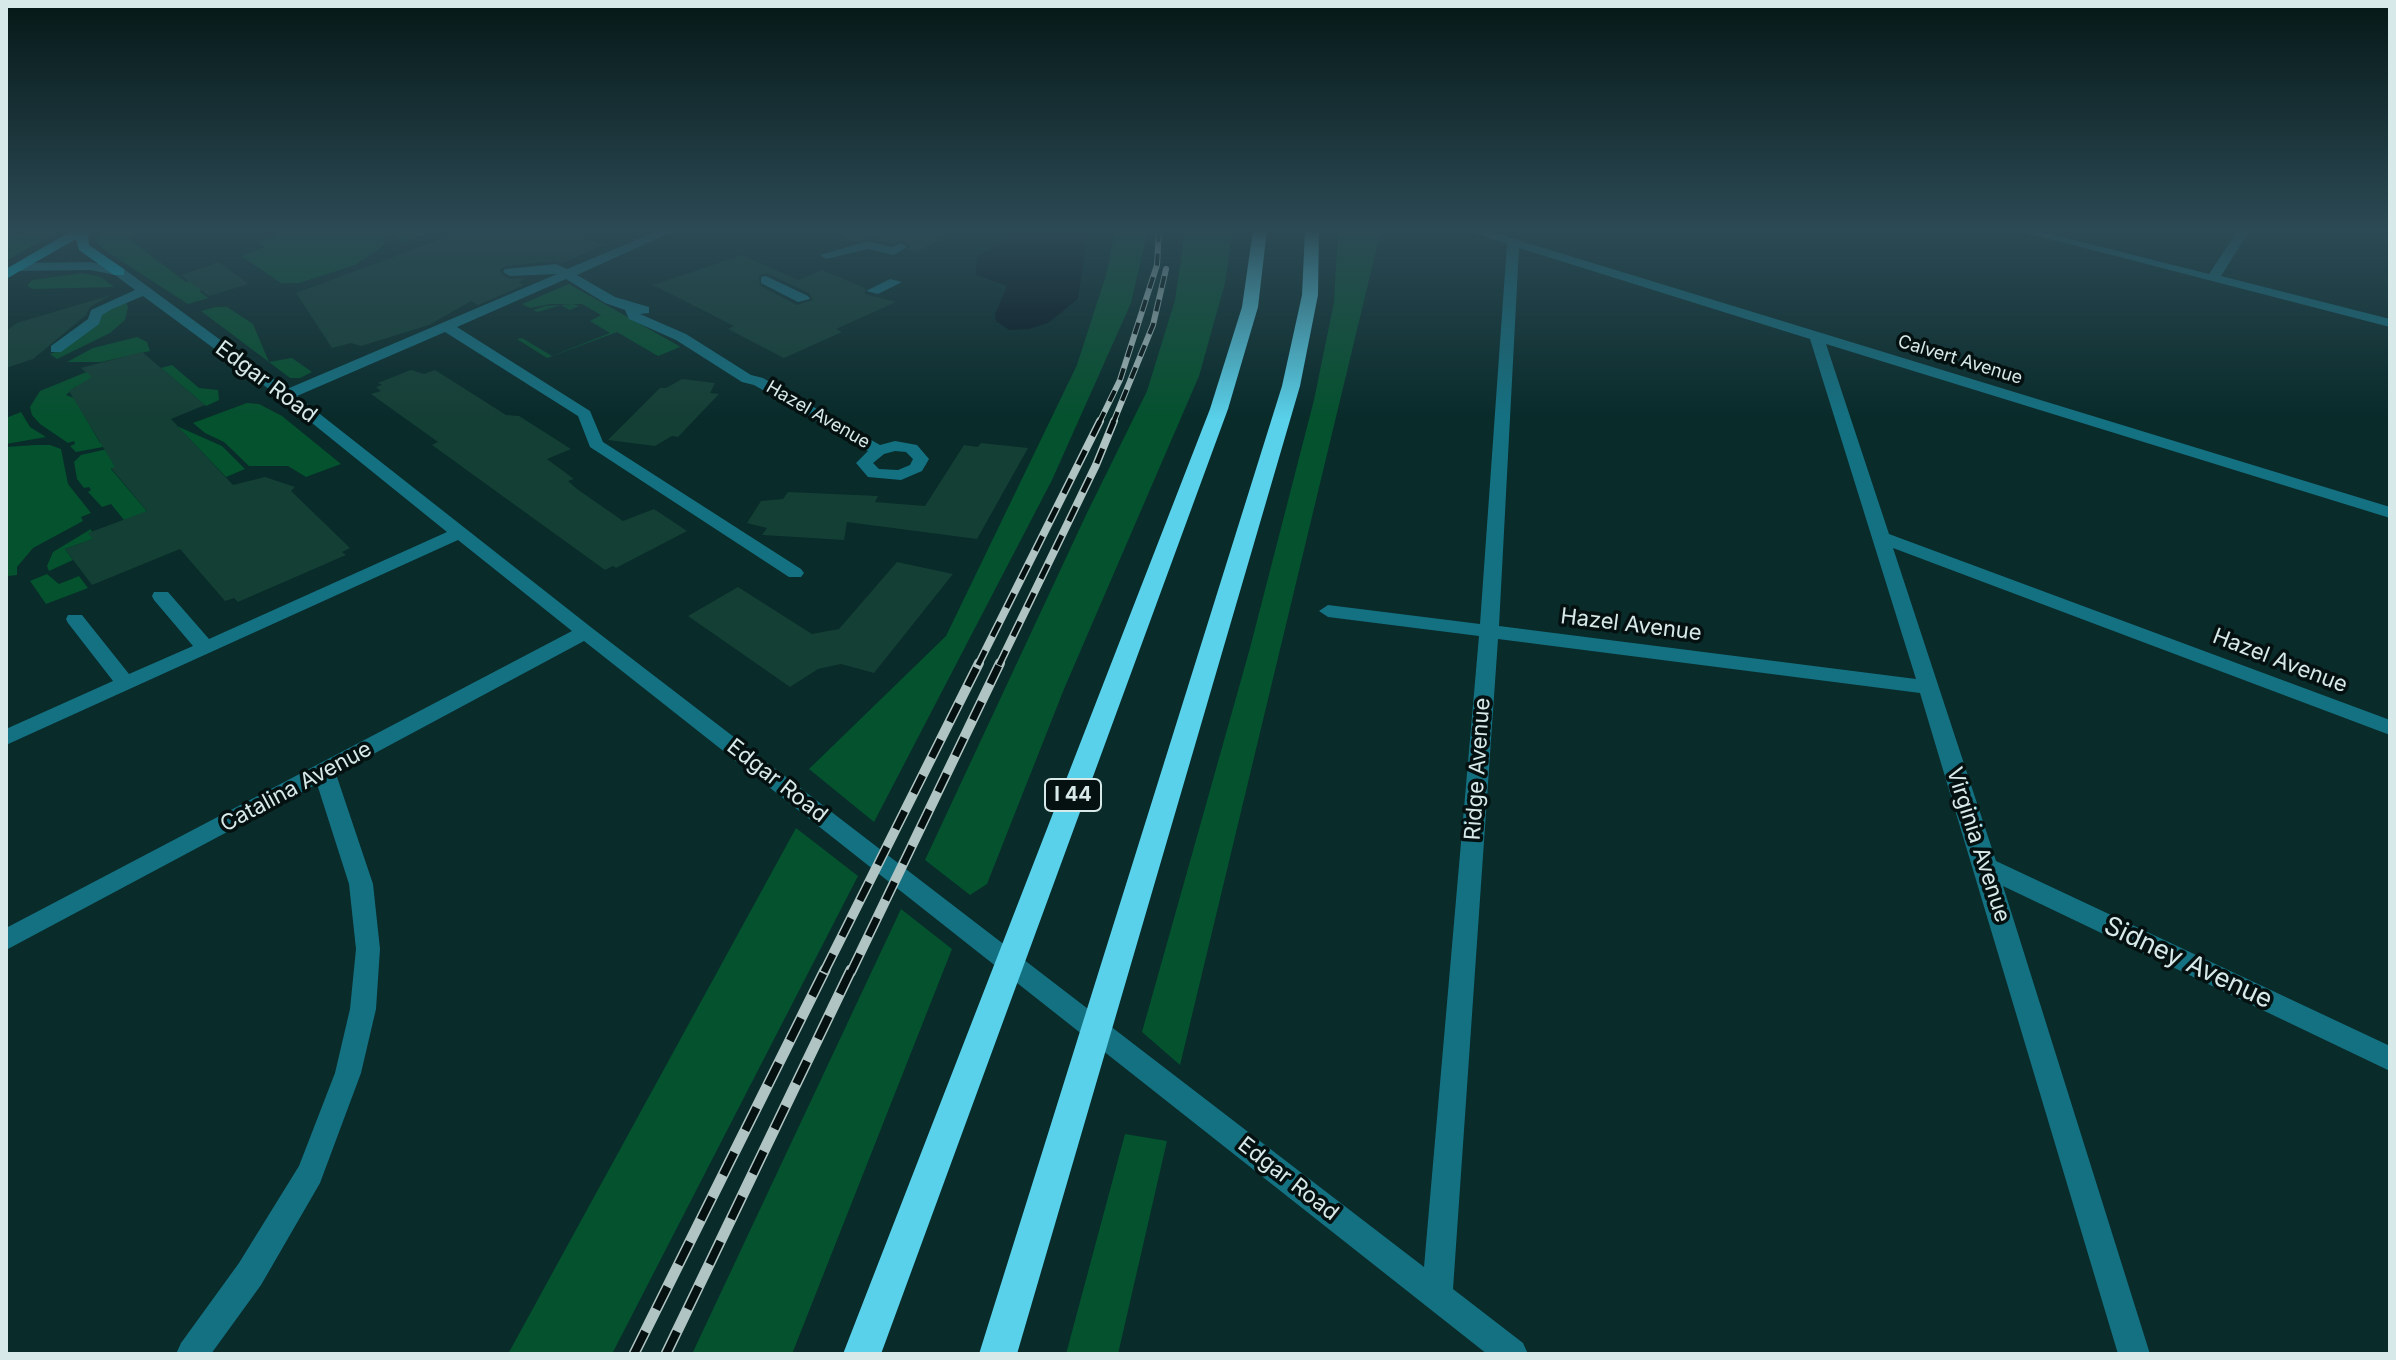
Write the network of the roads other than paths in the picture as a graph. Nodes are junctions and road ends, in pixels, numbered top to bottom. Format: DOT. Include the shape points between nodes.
graph roads {
  1 [pos="138,293"];
  2 [pos="147,293"];
  3 [pos="529,293"];
  4 [pos="600,293"];
  5 [pos="792,293"];
  6 [pos="1252,293"];
  7 [pos="1310,293"];
  8 [pos="1510,293"];
  9 [pos="1676,293"];
  10 [pos="2274,293"];
  11 [pos="803,299"];
  12 [pos="2390,323"];
  13 [pos="446,326"];
  14 [pos="1817,337"];
  15 [pos="56,349"];
  16 [pos="286,395"];
  17 [pos="878,450"];
  18 [pos="2390,513"];
  19 [pos="459,533"];
  20 [pos="1883,538"];
  21 [pos="795,573"];
  22 [pos="161,596"];
  23 [pos="1328,611"];
  24 [pos="75,619"];
  25 [pos="585,632"];
  26 [pos="1489,632"];
  27 [pos="206,648"];
  28 [pos="126,684"];
  29 [pos="1928,687"];
  30 [pos="2390,728"];
  31 [pos="6,738"];
  32 [pos="324,772"];
  33 [pos="1986,867"];
  34 [pos="6,940"];
  35 [pos="2390,1059"];
  36 [pos="1437,1295"];
  37 [pos="192,1354"];
  38 [pos="862,1354"];
  39 [pos="998,1354"];
  40 [pos="1512,1354"];
  41 [pos="2134,1354"];
  1 -- 15 [label="street" via="96,313 94,321"];
  2 -- 16 [label="street, Edgar Road"];
  3 -- 13 [label="street"];
  4 -- 17 [label="street, Hazel Avenue"];
  5 -- 11 [label="street"];
  6 -- 38 [label="highway, I 44" via="1219,409"];
  7 -- 39 [label="highway" via="1291,386"];
  8 -- 26 [label="street, Ridge Avenue"];
  9 -- 14 [label="street, Calvert Avenue"];
  10 -- 12 [label="street"];
  13 -- 16 [label="street"];
  13 -- 21 [label="street" via="585,414 596,444"];
  14 -- 18 [label="street, Calvert Avenue"];
  14 -- 20 [label="street, Virginia Avenue"];
  16 -- 19 [label="street, Edgar Road"];
  19 -- 25 [label="street, Edgar Road"];
  19 -- 27 [label="street"];
  20 -- 29 [label="street, Virginia Avenue"];
  20 -- 30 [label="street, Hazel Avenue"];
  22 -- 27 [label="street"];
  23 -- 26 [label="street, Hazel Avenue"];
  24 -- 28 [label="street"];
  25 -- 32 [label="street, Catalina Avenue"];
  25 -- 36 [label="street, Edgar Road"];
  26 -- 29 [label="street, Hazel Avenue"];
  26 -- 36 [label="street, Ridge Avenue"];
  27 -- 28 [label="street"];
  28 -- 31 [label="street"];
  29 -- 33 [label="street, Virginia Avenue"];
  32 -- 34 [label="street, Catalina Avenue"];
  32 -- 37 [label="street" via="361,884 368,949 363,1009 348,1073 310,1173 250,1274"];
  33 -- 35 [label="street, Sidney Avenue"];
  33 -- 41 [label="street, Virginia Avenue"];
  36 -- 40 [label="street, Edgar Road"];
}
